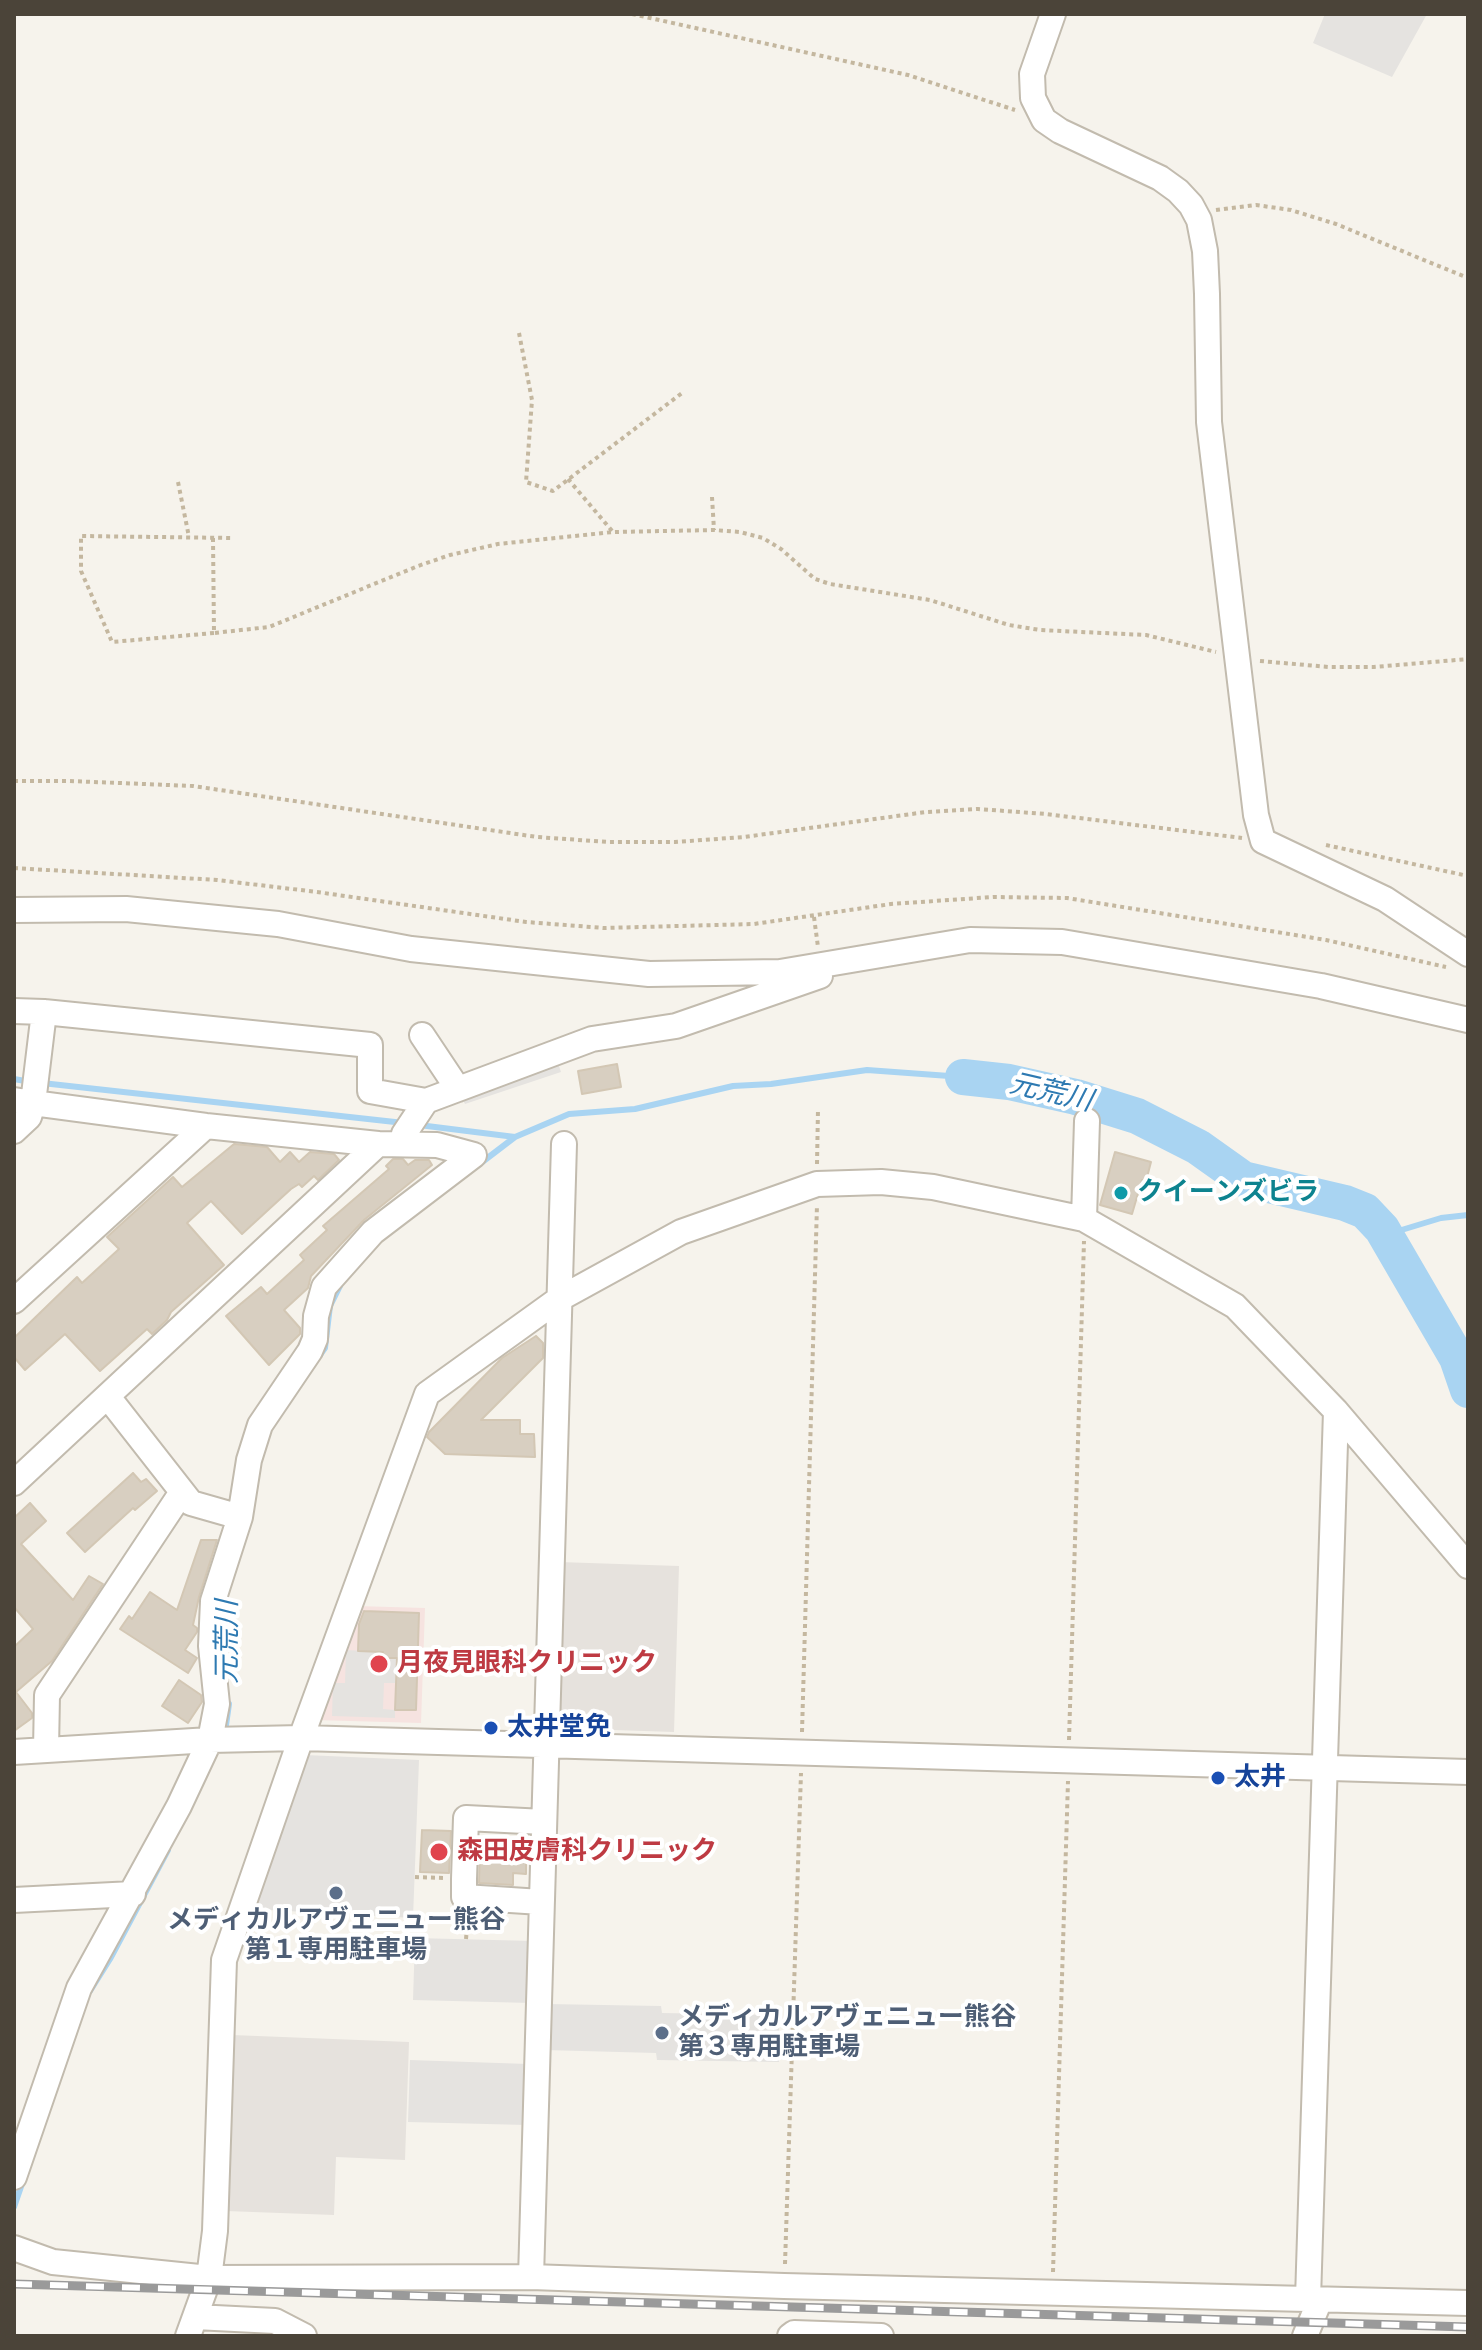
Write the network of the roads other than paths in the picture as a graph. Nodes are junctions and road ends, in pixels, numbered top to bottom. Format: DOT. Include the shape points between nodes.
graph roads {
  1 [pos="1053,14"];
  2 [pos="14,910"];
  3 [pos="1461,961"];
  4 [pos="827,964"];
  5 [pos="14,1011"];
  6 [pos="44,1012"];
  7 [pos="1468,1020"];
  8 [pos="422,1035"];
  9 [pos="458,1089"];
  10 [pos="27,1099"];
  11 [pos="423,1104"];
  12 [pos="1087,1121"];
  13 [pos="206,1126"];
  14 [pos="14,1131"];
  15 [pos="394,1141"];
  16 [pos="564,1144"];
  17 [pos="1084,1219"];
  18 [pos="559,1299"];
  19 [pos="14,1301"];
  20 [pos="108,1397"];
  21 [pos="1336,1411"];
  22 [pos="14,1483"];
  23 [pos="182,1492"];
  24 [pos="240,1517"];
  25 [pos="1468,1566"];
  26 [pos="301,1738"];
  27 [pos="210,1740"];
  28 [pos="546,1744"];
  29 [pos="46,1750"];
  30 [pos="14,1752"];
  31 [pos="1324,1767"];
  32 [pos="1468,1772"];
  33 [pos="544,1822"];
  34 [pos="133,1894"];
  35 [pos="14,1900"];
  36 [pos="541,1902"];
  37 [pos="14,2177"];
  38 [pos="15,2248"];
  39 [pos="531,2277"];
  40 [pos="209,2278"];
  41 [pos="1314,2300"];
  42 [pos="1468,2303"];
  43 [pos="192,2326"];
  44 [pos="304,2336"];
  45 [pos="790,2336"];
  46 [pos="881,2336"];
  47 [pos="1305,2336"];
  1 -- 3 [label="street" via="1032,74 1033,98 1044,120 1160,178 1185,198 1199,220 1205,251 1209,422 1263,841 1385,899"];
  2 -- 4 [label="street" via="126,909 278,924 411,949 649,974 780,972"];
  4 -- 7 [label="street" via="970,940 1062,942 1321,986"];
  4 -- 9 [label="street" via="821,976 726,1010 676,1026 592,1039"];
  5 -- 6 [label="street"];
  6 -- 10 [label="street"];
  6 -- 11 [label="street" via="370,1045 370,1091"];
  8 -- 9 [label="street"];
  9 -- 11 [label="street"];
  10 -- 13 [label="street"];
  10 -- 14 [label="street" via="29,1117"];
  11 -- 15 [label="street"];
  12 -- 17 [label="street"];
  13 -- 15 [label="street"];
  13 -- 19 [label="street"];
  15 -- 20 [label="street"];
  15 -- 24 [label="street" via="474,1155 373,1232 324,1287 310,1351 260,1425"];
  16 -- 18 [label="street"];
  17 -- 18 [label="street" via="933,1187 817,1184 681,1232"];
  17 -- 21 [label="street" via="1235,1306"];
  18 -- 26 [label="street" via="427,1394"];
  18 -- 28 [label="street"];
  20 -- 22 [label="street"];
  20 -- 23 [label="street"];
  21 -- 25 [label="street"];
  21 -- 31 [label="street"];
  23 -- 24 [label="street" via="191,1503"];
  23 -- 29 [label="street" via="47,1695"];
  24 -- 27 [label="street" via="213,1601 217,1704"];
  26 -- 27 [label="street"];
  26 -- 28 [label="street"];
  26 -- 40 [label="street" via="224,1960"];
  27 -- 29 [label="street"];
  27 -- 34 [label="street"];
  28 -- 31 [label="street"];
  28 -- 33 [label="street"];
  29 -- 30 [label="street"];
  31 -- 32 [label="street"];
  31 -- 41 [label="street"];
  33 -- 36 [label="street"];
  33 -- 36 [label="street" via="466,1818 464,1897"];
  34 -- 35 [label="street"];
  34 -- 37 [label="street" via="79,1988"];
  36 -- 39 [label="street"];
  38 -- 40 [label="street" via="53,2262"];
  39 -- 40 [label="street"];
  39 -- 41 [label="street"];
  40 -- 43 [label="street"];
  41 -- 42 [label="street"];
  41 -- 47 [label="street"];
  43 -- 44 [label="street" via="275,2321"];
  45 -- 46 [label="street"];
}
